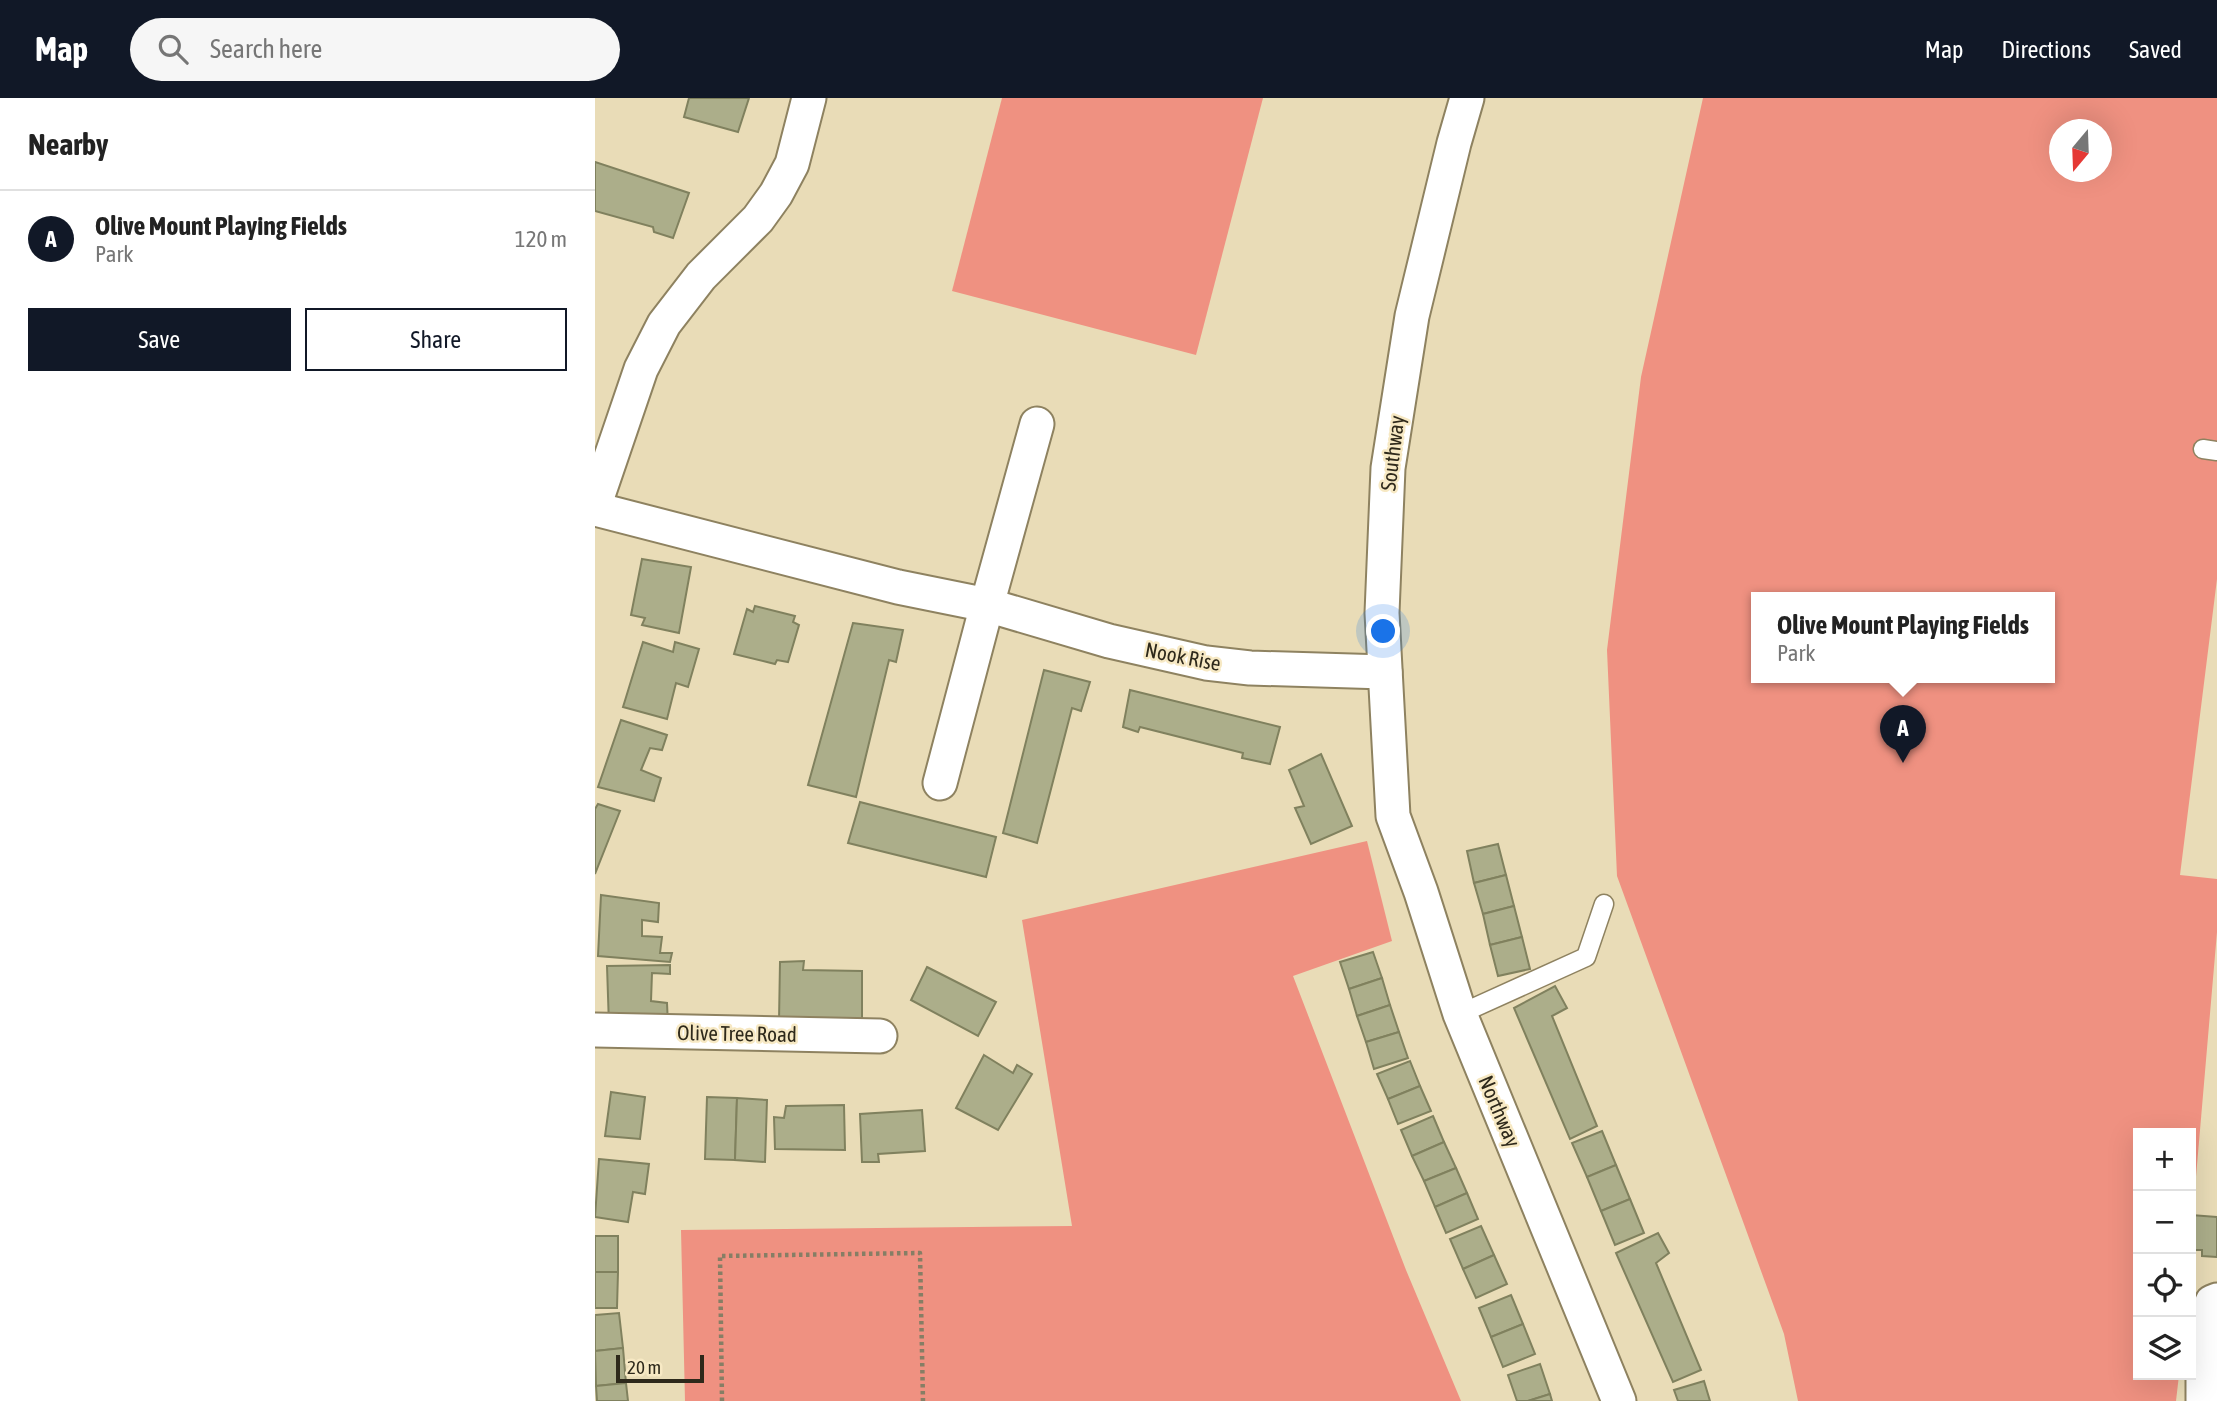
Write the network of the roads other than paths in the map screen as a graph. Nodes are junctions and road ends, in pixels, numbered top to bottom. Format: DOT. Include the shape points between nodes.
graph roads {
  1 [pos="809,98"];
  2 [pos="1468,98"];
  3 [pos="1037,424"];
  4 [pos="595,507"];
  5 [pos="986,605"];
  6 [pos="1385,672"];
  7 [pos="940,783"];
  8 [pos="1393,816"];
  9 [pos="1604,904"];
  10 [pos="1460,1014"];
  11 [pos="595,1030"];
  12 [pos="880,1036"];
  13 [pos="2217,1300"];
  14 [pos="2208,1382"];
  15 [pos="1619,1401"];
  1 -- 4 [label="street" via="792,164 776,194 664,324 641,369"];
  2 -- 6 [label="street, Southway" via="1412,316 1388,468 1382,613"];
  3 -- 5 [label="street"];
  4 -- 5 [label="street, Nook Rise" via="898,587"];
  5 -- 6 [label="street, Nook Rise" via="1206,663"];
  5 -- 7 [label="street"];
  6 -- 8 [label="street, Southway"];
  8 -- 10 [label="street, Northway"];
  9 -- 10 [label="lane" via="1585,957"];
  10 -- 15 [label="street, Northway"];
  11 -- 12 [label="street, Olive Tree Road"];
  13 -- 14 [label="street" via="2212,1302 2203,1329"];
}
